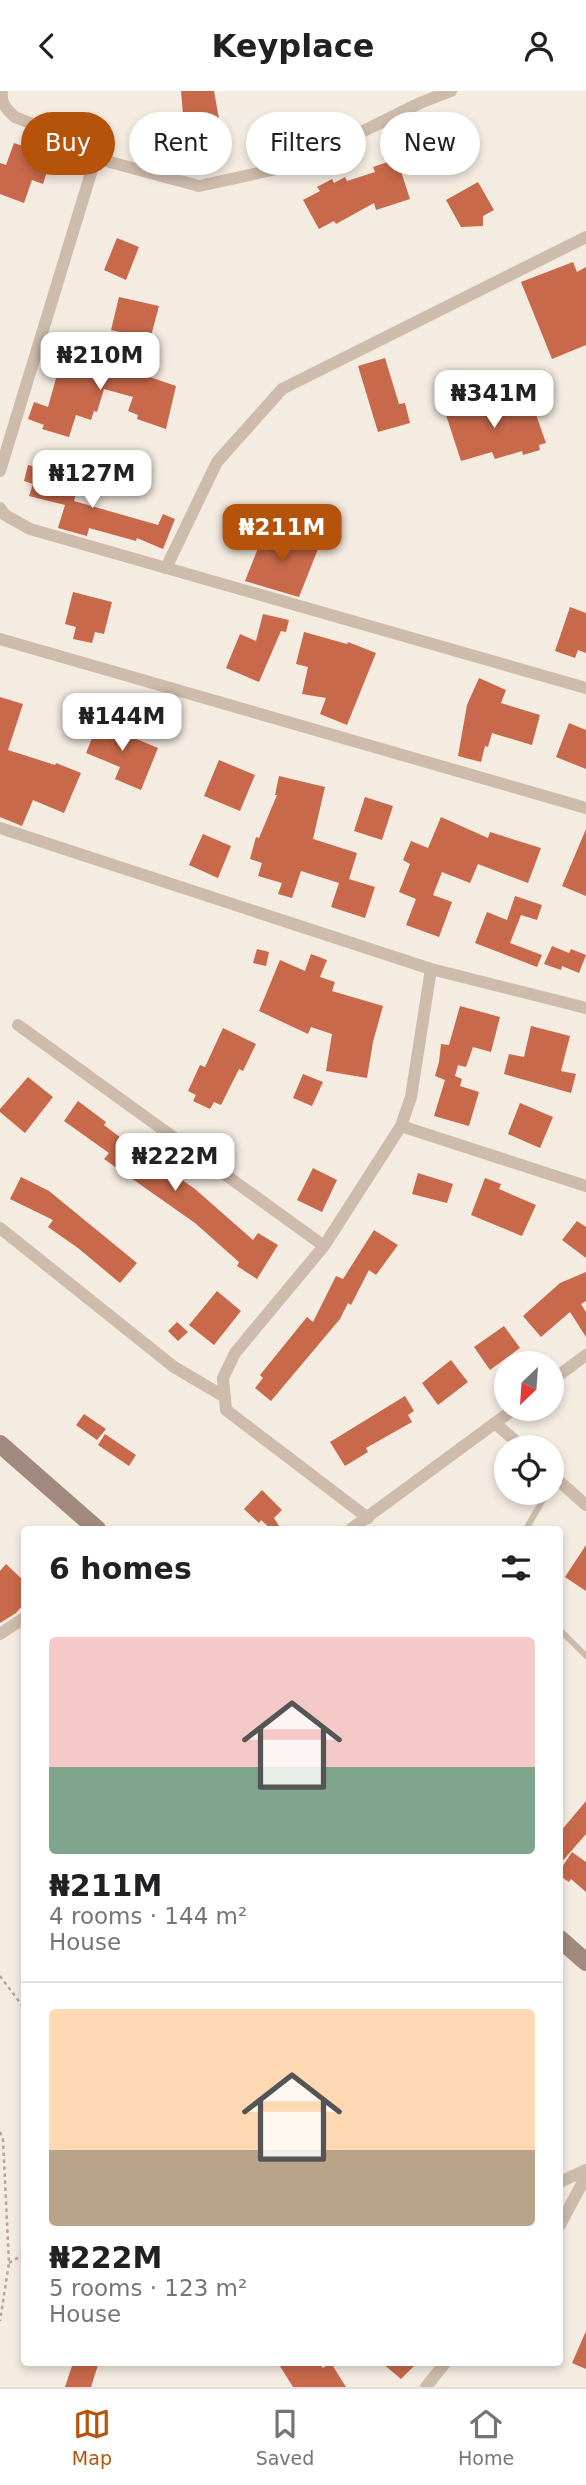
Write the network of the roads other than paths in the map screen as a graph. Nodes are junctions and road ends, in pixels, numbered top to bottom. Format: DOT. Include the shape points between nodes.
graph roads {
  1 [pos="2,91"];
  2 [pos="451,91"];
  3 [pos="21,119"];
  4 [pos="115,163"];
  5 [pos="90,175"];
  6 [pos="586,237"];
  7 [pos="0,471"];
  8 [pos="0,508"];
  9 [pos="166,568"];
  10 [pos="0,639"];
  11 [pos="586,688"];
  12 [pos="586,808"];
  13 [pos="0,828"];
  14 [pos="432,969"];
  15 [pos="586,1008"];
  16 [pos="18,1024"];
  17 [pos="401,1126"];
  18 [pos="586,1185"];
  19 [pos="0,1228"];
  20 [pos="324,1246"];
  21 [pos="586,1355"];
  22 [pos="564,1371"];
  23 [pos="225,1397"];
  24 [pos="498,1421"];
  25 [pos="495,1423"];
  26 [pos="508,1435"];
  27 [pos="0,1444"];
  28 [pos="564,1488"];
  29 [pos="540,1505"];
  30 [pos="586,1505"];
  31 [pos="368,1518"];
  32 [pos="94,1526"];
  33 [pos="356,1526"];
  34 [pos="528,1526"];
  35 [pos="21,1620"];
  36 [pos="563,1633"];
  37 [pos="0,1635"];
  38 [pos="586,1656"];
  39 [pos="563,1942"];
  40 [pos="586,1962"];
  41 [pos="586,2170"];
  42 [pos="586,2176"];
  43 [pos="563,2181"];
  44 [pos="563,2219"];
  45 [pos="443,2366"];
  46 [pos="426,2387"];
  1 -- 3 [label="street" via="5,109"];
  2 -- 4 [label="street" via="295,165 199,186"];
  5 -- 7 [label="street"];
  6 -- 9 [label="street" via="282,389 217,462"];
  8 -- 9 [label="street" via="30,529"];
  9 -- 11 [label="street"];
  10 -- 12 [label="street"];
  13 -- 14 [label="street"];
  14 -- 15 [label="street"];
  14 -- 17 [label="street" via="411,1097"];
  16 -- 20 [label="street"];
  17 -- 18 [label="street"];
  17 -- 20 [label="street"];
  19 -- 23 [label="street" via="174,1367"];
  20 -- 23 [label="street" via="235,1353 223,1378"];
  21 -- 22 [label="street"];
  23 -- 31 [label="street" via="226,1410"];
  24 -- 25 [label="street"];
  25 -- 26 [label="street"];
  25 -- 31 [label="street"];
  27 -- 32 [label="main road"];
  28 -- 30 [label="street"];
  29 -- 34 [label="lane"];
  31 -- 33 [label="street"];
  35 -- 37 [label="street"];
  36 -- 38 [label="lane"];
  39 -- 40 [label="main road"];
  41 -- 43 [label="street"];
  42 -- 44 [label="street"];
  45 -- 46 [label="street"];
}
